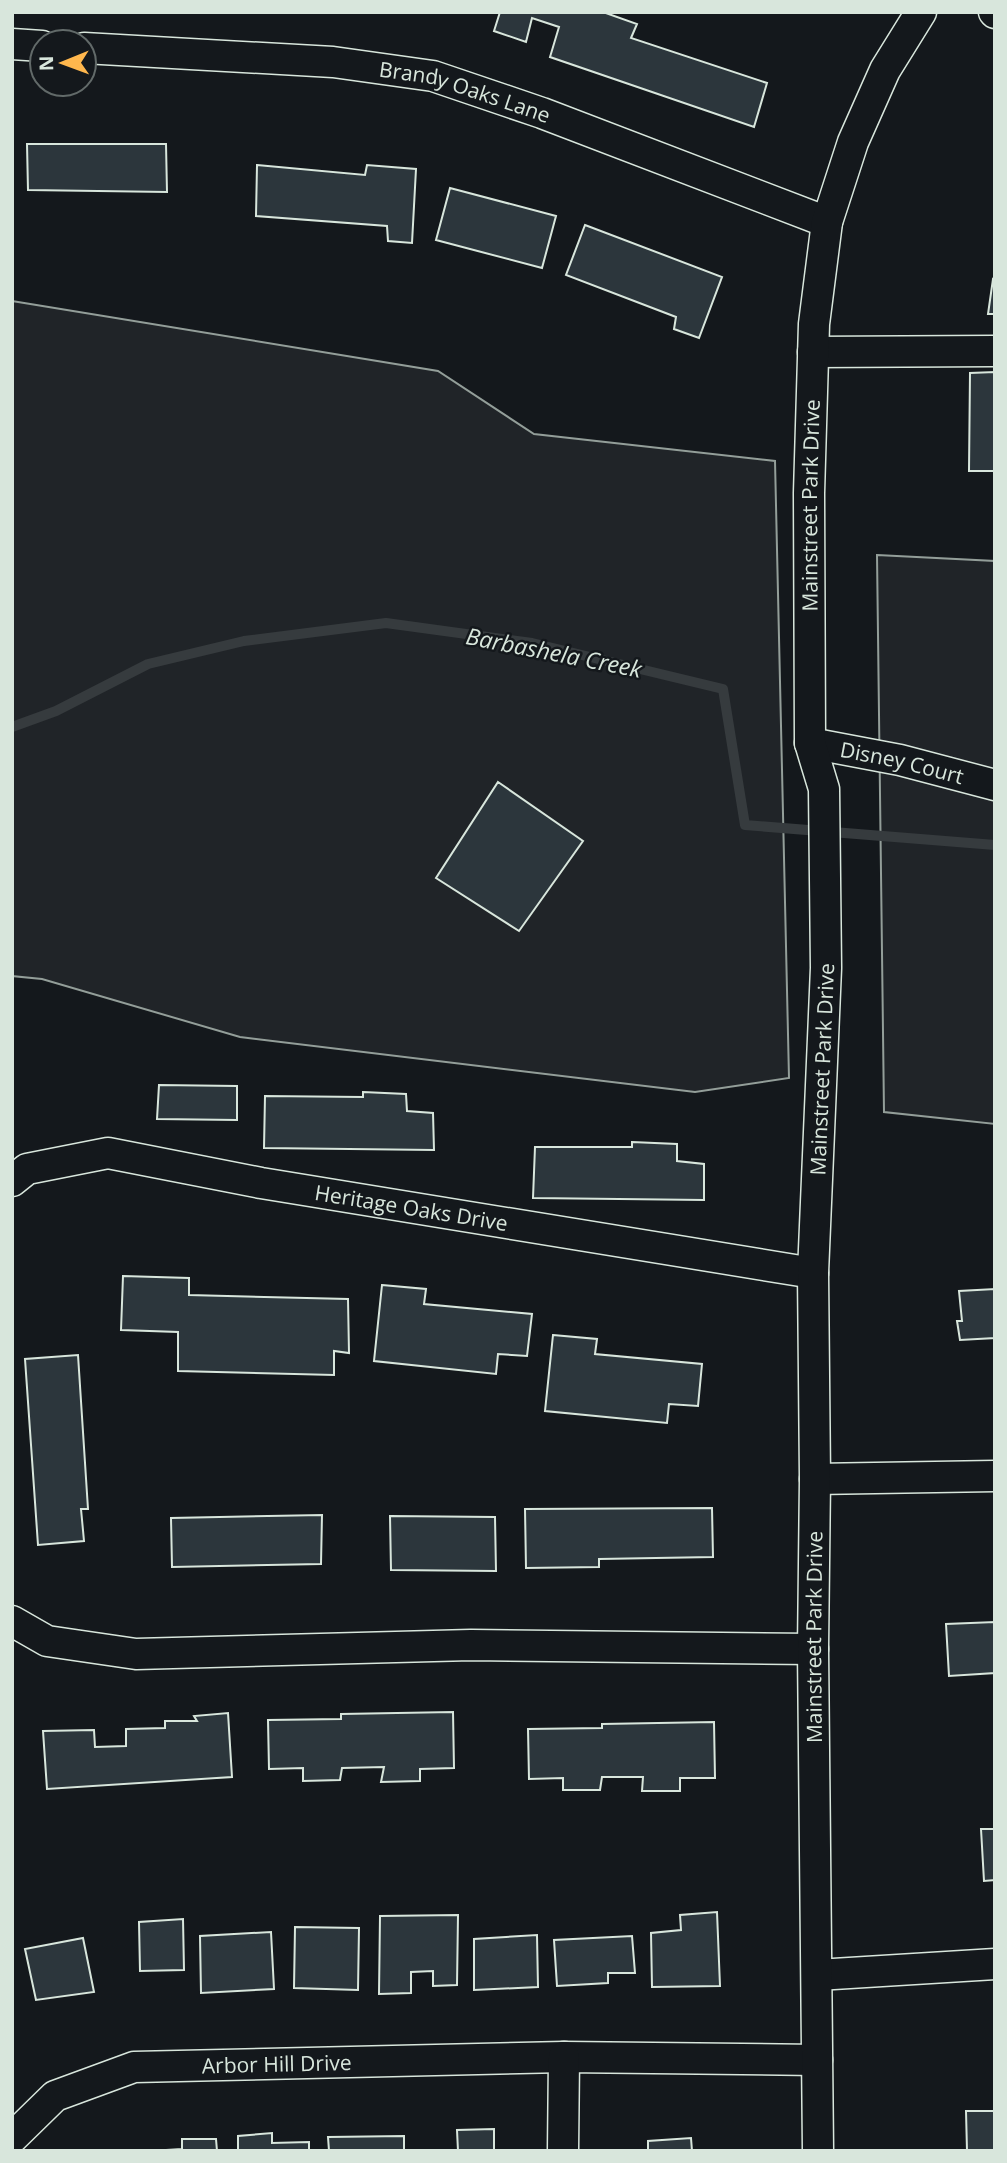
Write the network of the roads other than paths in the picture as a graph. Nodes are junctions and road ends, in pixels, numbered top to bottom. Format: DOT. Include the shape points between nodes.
graph roads {
  1 [pos="921,12"];
  2 [pos="98,49"];
  3 [pos="827,222"];
  4 [pos="995,351"];
  5 [pos="813,352"];
  6 [pos="810,743"];
  7 [pos="995,785"];
  8 [pos="12,1181"];
  9 [pos="813,1273"];
  10 [pos="995,1476"];
  11 [pos="815,1479"];
  12 [pos="12,1621"];
  13 [pos="813,1649"];
  14 [pos="995,1964"];
  15 [pos="817,1975"];
  16 [pos="564,2057"];
  17 [pos="817,2060"];
  18 [pos="12,2138"];
  19 [pos="564,2151"];
  20 [pos="818,2151"];
  1 -- 3 [label="street, Mainstreet Park Drive" via="885,70 853,142"];
  2 -- 3 [label="street, Brandy Oaks Lane" via="333,62 433,76"];
  3 -- 5 [label="street, Mainstreet Park Drive"];
  4 -- 5 [label="street"];
  5 -- 6 [label="street, Mainstreet Park Drive" via="808,493"];
  6 -- 7 [label="street, Disney Court"];
  6 -- 9 [label="street, Mainstreet Park Drive" via="824,789 826,968"];
  8 -- 9 [label="street, Heritage Oaks Drive" via="27,1169 108,1153 261,1183"];
  9 -- 11 [label="street, Mainstreet Park Drive"];
  10 -- 11 [label="street"];
  11 -- 13 [label="street, Mainstreet Park Drive"];
  12 -- 13 [label="street" via="47,1641 136,1654 471,1645"];
  13 -- 15 [label="street, Mainstreet Park Drive"];
  14 -- 15 [label="street"];
  15 -- 17 [label="street, Mainstreet Park Drive"];
  16 -- 17 [label="street, Arbor Hill Drive"];
  16 -- 18 [label="street, Arbor Hill Drive" via="134,2067 55,2096"];
  16 -- 19 [label="street"];
  17 -- 20 [label="street, Mainstreet Park Drive"];
}
